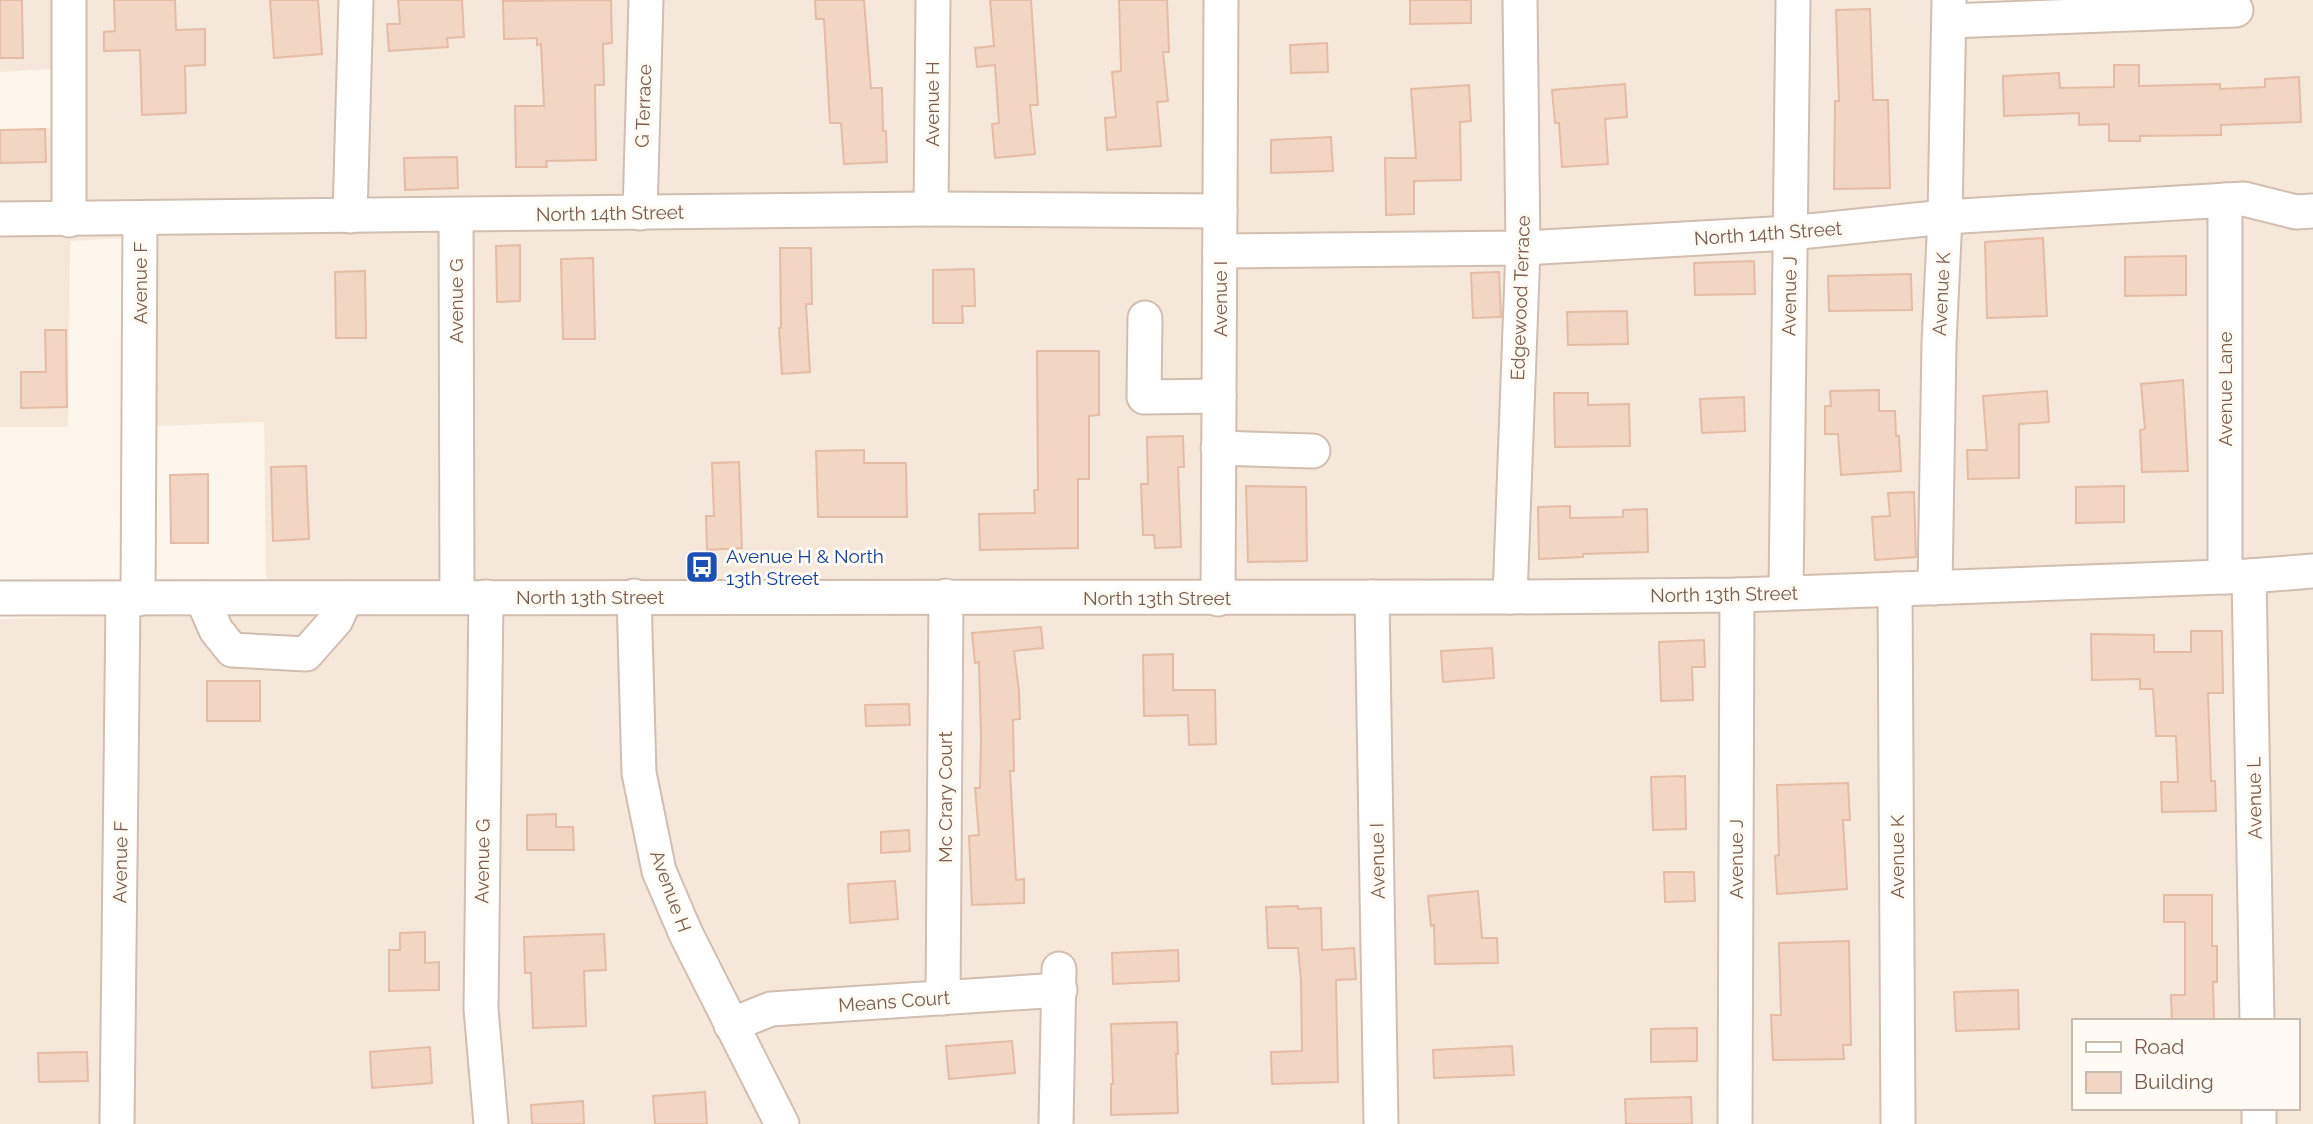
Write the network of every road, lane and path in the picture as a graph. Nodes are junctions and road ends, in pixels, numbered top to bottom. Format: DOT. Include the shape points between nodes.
graph roads {
  1 [pos="69,0"];
  2 [pos="356,0"];
  3 [pos="646,0"];
  4 [pos="933,0"];
  5 [pos="1221,0"];
  6 [pos="1520,0"];
  7 [pos="1793,0"];
  8 [pos="1949,10"];
  9 [pos="2236,10"];
  10 [pos="2225,200"];
  11 [pos="931,209"];
  12 [pos="1220,211"];
  13 [pos="2313,211"];
  14 [pos="640,213"];
  15 [pos="456,215"];
  16 [pos="351,216"];
  17 [pos="1945,217"];
  18 [pos="0,219"];
  19 [pos="140,219"];
  20 [pos="69,220"];
  21 [pos="1790,233"];
  22 [pos="1523,248"];
  23 [pos="1220,251"];
  24 [pos="1145,318"];
  25 [pos="1219,396"];
  26 [pos="1219,448"];
  27 [pos="1313,451"];
  28 [pos="2313,571"];
  29 [pos="2237,577"];
  30 [pos="1935,588"];
  31 [pos="1895,589"];
  32 [pos="1786,593"];
  33 [pos="1737,595"];
  34 [pos="634,596"];
  35 [pos="946,596"];
  36 [pos="471,597"];
  37 [pos="1372,597"];
  38 [pos="1510,597"];
  39 [pos="0,598"];
  40 [pos="202,598"];
  41 [pos="346,598"];
  42 [pos="130,599"];
  43 [pos="1217,599"];
  44 [pos="943,998"];
  45 [pos="2257,1019"];
  46 [pos="731,1025"];
  47 [pos="117,1124"];
  48 [pos="491,1124"];
  49 [pos="782,1124"];
  50 [pos="1056,1124"];
  51 [pos="1381,1124"];
  52 [pos="1735,1124"];
  53 [pos="1898,1124"];
  1 -- 20 [label="street"];
  2 -- 16 [label="street"];
  3 -- 14 [label="street, G Terrace"];
  4 -- 11 [label="street, Avenue H"];
  5 -- 12 [label="street, Avenue I"];
  6 -- 22 [label="street, Edgewood Terrace"];
  7 -- 21 [label="street, Avenue J"];
  8 -- 9 [label="street"];
  8 -- 17 [label="street, Avenue K"];
  10 -- 13 [label="street, North 14th Street"];
  10 -- 17 [label="street, North 14th Street"];
  10 -- 29 [label="street, Avenue Lane"];
  11 -- 12 [label="street, North 14th Street"];
  11 -- 14 [label="street, North 14th Street"];
  12 -- 23 [label="street, Avenue I"];
  14 -- 15 [label="street, North 14th Street"];
  15 -- 16 [label="street, North 14th Street"];
  15 -- 36 [label="street, Avenue G"];
  16 -- 19 [label="street, North 14th Street"];
  17 -- 21 [label="street, North 14th Street"];
  17 -- 30 [label="street, Avenue K"];
  18 -- 20 [label="street, North 14th Street"];
  19 -- 20 [label="street, North 14th Street"];
  19 -- 42 [label="street, Avenue F"];
  21 -- 22 [label="street, North 14th Street"];
  21 -- 32 [label="street, Avenue J"];
  22 -- 23 [label="street, North 14th Street"];
  22 -- 38 [label="street, Edgewood Terrace"];
  23 -- 25 [label="street, Avenue I"];
  24 -- 25 [label="street" via="1144,397"];
  25 -- 26 [label="street, Avenue I"];
  26 -- 27 [label="street"];
  26 -- 43 [label="street, Avenue I"];
  28 -- 29 [label="street, North 13th Street"];
  29 -- 30 [label="street, North 13th Street"];
  29 -- 45 [label="street, Avenue L"];
  30 -- 31 [label="street, North 13th Street"];
  31 -- 32 [label="street, North 13th Street"];
  31 -- 53 [label="street, Avenue K"];
  32 -- 33 [label="street, North 13th Street"];
  33 -- 38 [label="street, North 13th Street"];
  33 -- 52 [label="street, Avenue J"];
  34 -- 35 [label="street, North 13th Street"];
  34 -- 36 [label="street, North 13th Street"];
  34 -- 46 [label="street, Avenue H" via="639,773 659,871"];
  35 -- 43 [label="street, North 13th Street"];
  35 -- 44 [label="street, Mc Crary Court"];
  36 -- 41 [label="street, North 13th Street"];
  36 -- 48 [label="street, Avenue G" via="481,1009"];
  37 -- 38 [label="street, North 13th Street"];
  37 -- 43 [label="street, North 13th Street"];
  37 -- 51 [label="street, Avenue I"];
  39 -- 42 [label="street, North 13th Street"];
  40 -- 41 [label="street, North 13th Street"];
  40 -- 41 [label="street" via="216,630 232,650 306,654 336,620"];
  40 -- 42 [label="street, North 13th Street"];
  42 -- 47 [label="street, Avenue F"];
  44 -- 46 [label="street, Means Court" via="771,1009"];
  44 -- 50 [label="street, Means Court" via="1060,979"];
  46 -- 49 [label="street, Avenue H"];
}
